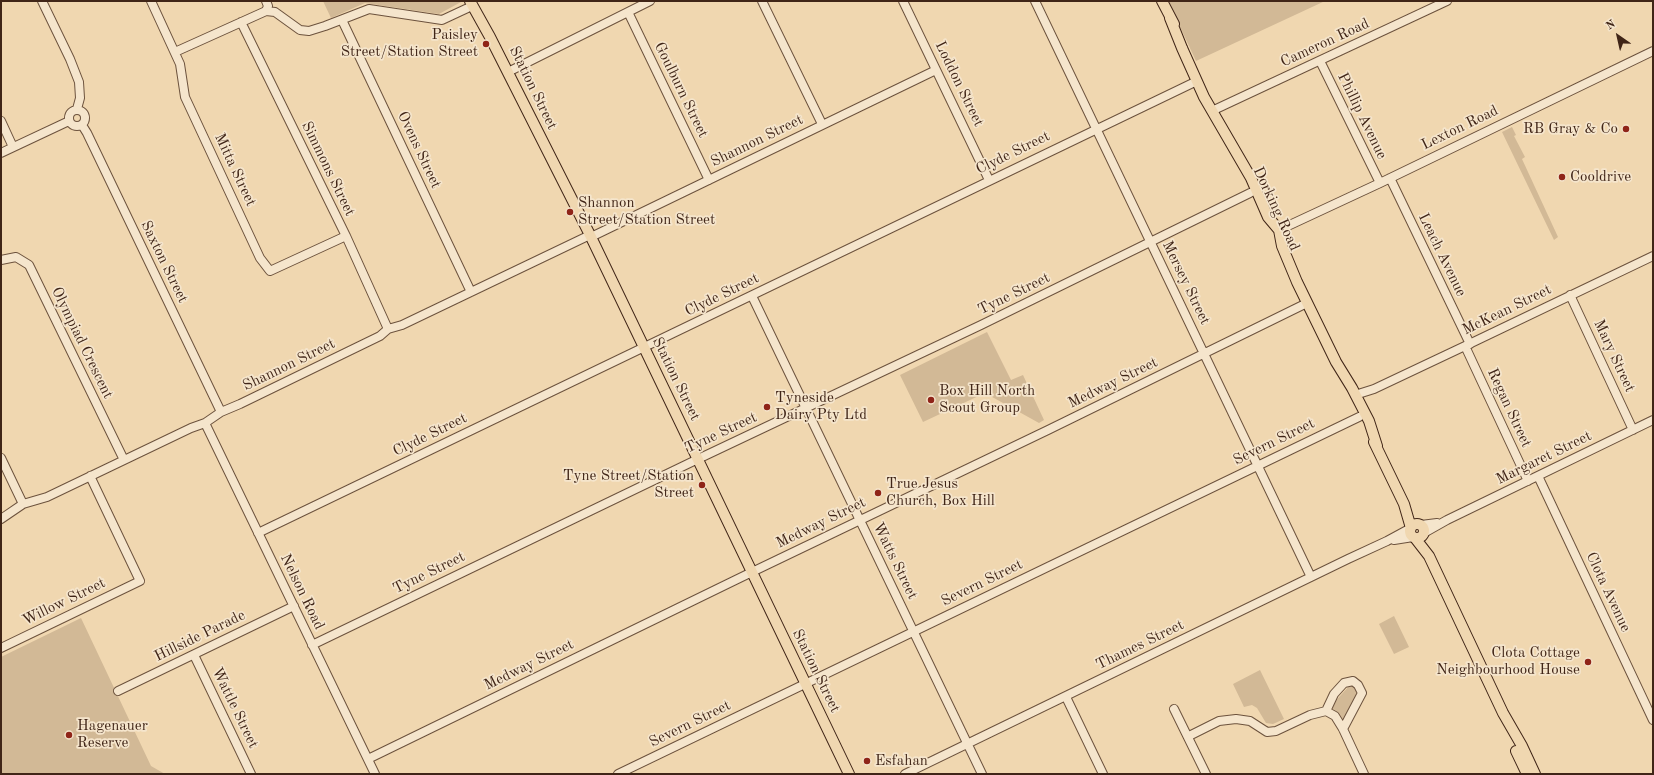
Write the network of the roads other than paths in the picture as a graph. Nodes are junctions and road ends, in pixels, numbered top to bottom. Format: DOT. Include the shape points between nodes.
graph roads {
  1 [pos="42,1"];
  2 [pos="151,1"];
  3 [pos="266,1"];
  4 [pos="650,1"];
  5 [pos="762,1"];
  6 [pos="903,1"];
  7 [pos="1035,1"];
  8 [pos="1162,1"];
  9 [pos="1446,1"];
  10 [pos="471,3"];
  11 [pos="266,11"];
  12 [pos="628,12"];
  13 [pos="342,20"];
  14 [pos="241,22"];
  15 [pos="1185,49"];
  16 [pos="1653,51"];
  17 [pos="176,52"];
  18 [pos="1320,61"];
  19 [pos="936,70"];
  20 [pos="508,72"];
  21 [pos="1197,81"];
  22 [pos="77,109"];
  23 [pos="1214,110"];
  24 [pos="1,121"];
  25 [pos="69,121"];
  26 [pos="822,124"];
  27 [pos="82,125"];
  28 [pos="1097,128"];
  29 [pos="14,147"];
  30 [pos="1233,148"];
  31 [pos="1,153"];
  32 [pos="1390,178"];
  33 [pos="709,180"];
  34 [pos="989,180"];
  35 [pos="1380,183"];
  36 [pos="1250,193"];
  37 [pos="1279,230"];
  38 [pos="346,236"];
  39 [pos="590,236"];
  40 [pos="1151,242"];
  41 [pos="1653,256"];
  42 [pos="1,260"];
  43 [pos="1297,282"];
  44 [pos="471,292"];
  45 [pos="1570,295"];
  46 [pos="752,296"];
  47 [pos="1307,303"];
  48 [pos="388,329"];
  49 [pos="1467,345"];
  50 [pos="644,348"];
  51 [pos="1204,354"];
  52 [pos="1336,362"];
  53 [pos="1357,397"];
  54 [pos="806,408"];
  55 [pos="221,412"];
  56 [pos="1359,417"];
  57 [pos="1653,420"];
  58 [pos="205,423"];
  59 [pos="1633,430"];
  60 [pos="1377,446"];
  61 [pos="1,458"];
  62 [pos="698,459"];
  63 [pos="124,460"];
  64 [pos="1257,466"];
  65 [pos="90,476"];
  66 [pos="1538,476"];
  67 [pos="1528,481"];
  68 [pos="23,504"];
  69 [pos="1,519"];
  70 [pos="860,520"];
  71 [pos="1417,531"];
  72 [pos="258,533"];
  73 [pos="752,572"];
  74 [pos="1311,577"];
  75 [pos="294,606"];
  76 [pos="914,632"];
  77 [pos="312,645"];
  78 [pos="1,648"];
  79 [pos="194,655"];
  80 [pos="805,684"];
  81 [pos="118,691"];
  82 [pos="1066,697"];
  83 [pos="1174,709"];
  84 [pos="1326,711"];
  85 [pos="1653,720"];
  86 [pos="1343,729"];
  87 [pos="1189,736"];
  88 [pos="968,744"];
  89 [pos="1523,756"];
  90 [pos="368,759"];
  91 [pos="252,774"];
  92 [pos="375,774"];
  93 [pos="618,774"];
  94 [pos="849,774"];
  95 [pos="905,774"];
  96 [pos="982,774"];
  97 [pos="1103,774"];
  98 [pos="1206,774"];
  99 [pos="1364,774"];
  100 [pos="1527,774"];
  101 [pos="1535,774"];
  1 -- 22 [label="street" via="79,82 80,98"];
  2 -- 17 [label="street, Mitta Street"];
  3 -- 11 [label="street"];
  4 -- 12 [label="street"];
  5 -- 26 [label="street"];
  6 -- 19 [label="street, Loddon Street"];
  7 -- 28 [label="street, Mersey Street"];
  8 -- 15 [label="main road, Dorking Road"];
  9 -- 18 [label="street, Cameron Road"];
  10 -- 13 [label="street" via="442,20 369,9"];
  10 -- 20 [label="main road, Station Street"];
  11 -- 13 [label="street" via="275,12 300,30 310,31"];
  11 -- 14 [label="street"];
  12 -- 20 [label="street"];
  12 -- 33 [label="street, Goulburn Street"];
  13 -- 44 [label="street, Ovens Street"];
  14 -- 17 [label="street"];
  14 -- 38 [label="street, Simmons Street"];
  15 -- 21 [label="main road, Dorking Road"];
  15 -- 23 [label="main road, Dorking Road" via="1212,96"];
  16 -- 32 [label="street, Lexton Road"];
  17 -- 38 [label="street, Mitta Street" via="186,98 260,258 270,271"];
  18 -- 23 [label="street, Cameron Road"];
  18 -- 35 [label="street, Phillip Avenue"];
  19 -- 26 [label="street, Shannon Street"];
  19 -- 34 [label="street, Loddon Street"];
  20 -- 39 [label="main road, Station Street"];
  21 -- 23 [label="main road, Dorking Road"];
  21 -- 28 [label="street, Clyde Street"];
  22 -- 25 [label="street" via="70,112"];
  22 -- 27 [label="street" via="84,114"];
  23 -- 30 [label="main road, Dorking Road"];
  24 -- 29 [label="street"];
  25 -- 27 [label="street" via="74,126"];
  25 -- 29 [label="street"];
  26 -- 33 [label="street, Shannon Street"];
  27 -- 55 [label="street, Saxton Street"];
  28 -- 34 [label="street, Clyde Street"];
  28 -- 40 [label="street, Mersey Street"];
  29 -- 31 [label="street"];
  30 -- 36 [label="main road, Dorking Road"];
  30 -- 37 [label="main road, Dorking Road" via="1268,217"];
  32 -- 35 [label="street, Lexton Road"];
  32 -- 49 [label="street, Leach Avenue"];
  33 -- 39 [label="street, Shannon Street"];
  34 -- 46 [label="street, Clyde Street"];
  35 -- 37 [label="street, Lexton Road"];
  36 -- 40 [label="street, Tyne Street"];
  36 -- 43 [label="main road, Dorking Road" via="1272,232 1278,252"];
  37 -- 43 [label="main road, Dorking Road" via="1282,246"];
  38 -- 48 [label="street, Simmons Street"];
  39 -- 44 [label="street, Shannon Street"];
  39 -- 50 [label="main road, Station Street"];
  40 -- 51 [label="street, Mersey Street"];
  40 -- 54 [label="street, Tyne Street"];
  41 -- 45 [label="street, McKean Street"];
  42 -- 63 [label="street, Olympiad Crescent" via="16,257 29,265"];
  43 -- 47 [label="main road, Dorking Road"];
  44 -- 48 [label="street, Shannon Street" via="402,325"];
  45 -- 49 [label="street, McKean Street"];
  45 -- 59 [label="street, Mary Street"];
  46 -- 50 [label="street, Clyde Street"];
  46 -- 54 [label="street, Watts Street"];
  47 -- 51 [label="street, Medway Street"];
  47 -- 52 [label="main road, Dorking Road"];
  48 -- 55 [label="street, Shannon Street" via="380,336"];
  49 -- 53 [label="street, McKean Street"];
  49 -- 67 [label="street, Regan Street"];
  50 -- 62 [label="main road, Station Street"];
  50 -- 72 [label="street, Clyde Street"];
  51 -- 64 [label="street, Mersey Street"];
  51 -- 70 [label="street, Medway Street"];
  52 -- 53 [label="main road, Dorking Road"];
  52 -- 56 [label="main road, Dorking Road"];
  53 -- 60 [label="main road, Dorking Road" via="1369,421"];
  54 -- 62 [label="street, Tyne Street"];
  54 -- 70 [label="street, Watts Street"];
  55 -- 58 [label="street, Shannon Street"];
  56 -- 60 [label="main road, Dorking Road"];
  56 -- 64 [label="street, Severn Street"];
  57 -- 59 [label="street, Margaret Street"];
  58 -- 63 [label="street, Shannon Street"];
  58 -- 72 [label="street, Nelson Road"];
  59 -- 66 [label="street, Margaret Street"];
  60 -- 71 [label="main road, Dorking Road"];
  61 -- 68 [label="street"];
  62 -- 73 [label="main road, Station Street"];
  62 -- 77 [label="street, Tyne Street"];
  63 -- 65 [label="street, Shannon Street"];
  64 -- 74 [label="street, Mersey Street"];
  64 -- 76 [label="street, Severn Street"];
  65 -- 68 [label="street, Shannon Street" via="46,497"];
  65 -- 78 [label="street, Willow Street" via="140,581"];
  66 -- 67 [label="street, Margaret Street"];
  66 -- 85 [label="street, Clota Avenue"];
  67 -- 71 [label="street, Margaret Street" via="1447,520"];
  68 -- 69 [label="street, Shannon Street"];
  70 -- 73 [label="street, Medway Street"];
  70 -- 76 [label="street, Watts Street"];
  71 -- 74 [label="street, Thames Street" via="1387,541"];
  71 -- 89 [label="main road, Dorking Road"];
  72 -- 75 [label="street, Nelson Road"];
  73 -- 80 [label="main road, Station Street"];
  73 -- 90 [label="street, Medway Street"];
  74 -- 82 [label="street, Thames Street"];
  75 -- 77 [label="street, Nelson Road"];
  75 -- 79 [label="street, Hillside Parade"];
  76 -- 80 [label="street, Severn Street"];
  76 -- 88 [label="street, Watts Street"];
  77 -- 90 [label="street, Nelson Road"];
  79 -- 81 [label="street, Hillside Parade"];
  79 -- 91 [label="street, Wattle Street"];
  80 -- 93 [label="street, Severn Street"];
  80 -- 94 [label="main road, Station Street"];
  82 -- 88 [label="street, Thames Street"];
  82 -- 97 [label="street"];
  83 -- 87 [label="street"];
  84 -- 86 [label="street" via="1335,716"];
  84 -- 86 [label="street" via="1334,694 1344,683 1352,681 1358,685 1362,693"];
  84 -- 87 [label="street" via="1310,715 1276,731 1268,732 1250,721 1236,719 1219,721"];
  86 -- 99 [label="street"];
  87 -- 98 [label="street"];
  88 -- 95 [label="street, Thames Street"];
  88 -- 96 [label="street, Watts Street"];
  89 -- 100 [label="main road, Dorking Road"];
  89 -- 101 [label="main road, Dorking Road"];
  90 -- 92 [label="street, Nelson Road"];
}
